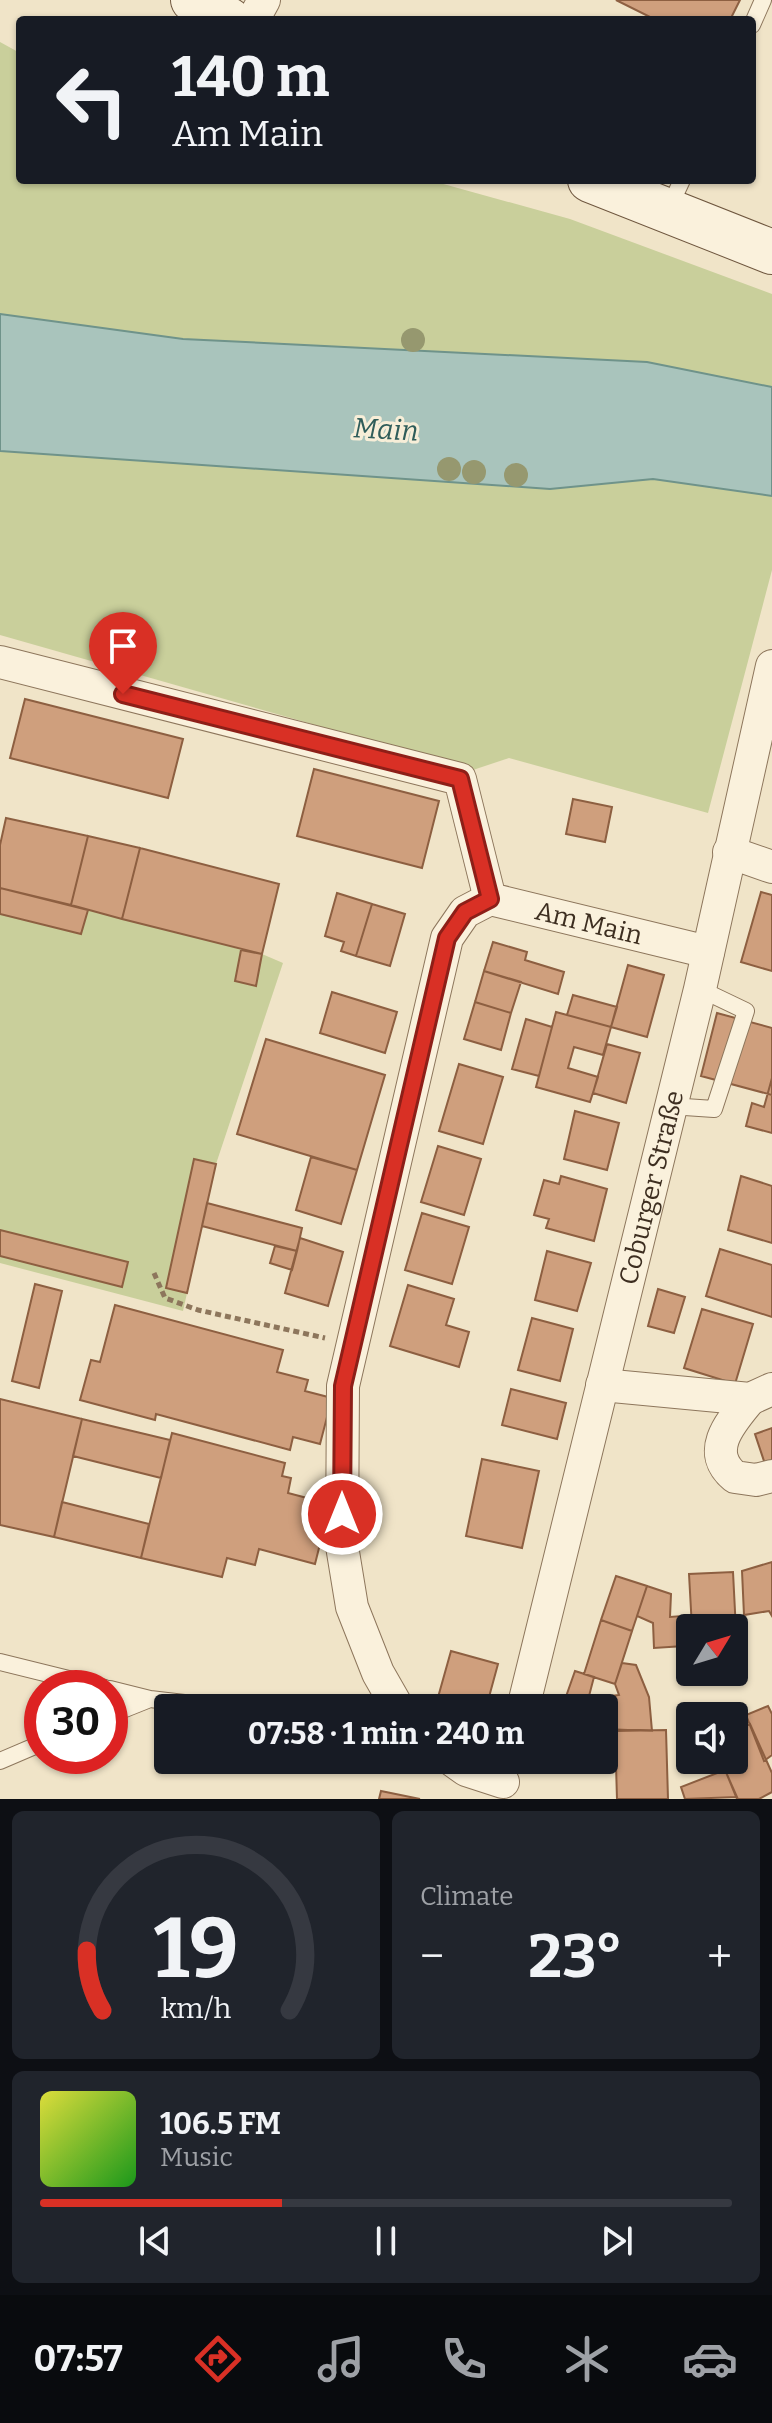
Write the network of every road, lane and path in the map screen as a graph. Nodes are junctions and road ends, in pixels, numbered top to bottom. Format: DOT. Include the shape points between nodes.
graph roads {
  1 [pos="193,0"];
  2 [pos="222,16"];
  3 [pos="613,184"];
  4 [pos="675,195"];
  5 [pos="772,219"];
  6 [pos="710,226"];
  7 [pos="772,252"];
  8 [pos="0,662"];
  9 [pos="772,666"];
  10 [pos="729,852"];
  11 [pos="772,867"];
  12 [pos="490,899"];
  13 [pos="708,952"];
  14 [pos="700,989"];
  15 [pos="670,1106"];
  16 [pos="154,1273"];
  17 [pos="353,1344"];
  18 [pos="602,1385"];
  19 [pos="761,1394"];
  20 [pos="772,1476"];
  21 [pos="0,1662"];
  22 [pos="32,1670"];
  23 [pos="128,1694"];
  24 [pos="390,1694"];
  25 [pos="526,1694"];
  26 [pos="150,1699"];
  27 [pos="154,1699"];
  28 [pos="128,1708"];
  29 [pos="24,1751"];
  30 [pos="0,1761"];
  31 [pos="481,1774"];
  32 [pos="503,1780"];
  1 -- 2 [label="street"];
  3 -- 4 [label="street"];
  4 -- 6 [label="street"];
  5 -- 6 [label="street"];
  6 -- 7 [label="street"];
  8 -- 12 [label="street" via="460,779"];
  9 -- 10 [label="street, Coburger Straße"];
  10 -- 11 [label="street"];
  10 -- 13 [label="street, Coburger Straße"];
  12 -- 13 [label="street, Am Main"];
  12 -- 17 [label="street" via="465,912 447,938"];
  13 -- 14 [label="street, Coburger Straße"];
  14 -- 15 [label="street, Coburger Straße"];
  14 -- 15 [label="lane" via="746,1011 714,1109"];
  15 -- 18 [label="street, Coburger Straße"];
  16 -- 17 [label="path" via="165,1298 187,1306"];
  17 -- 24 [label="street" via="343,1386 342,1546 352,1607"];
  18 -- 19 [label="street"];
  18 -- 25 [label="street, Coburger Straße"];
  19 -- 20 [label="street" via="722,1437 722,1459 735,1477"];
  21 -- 22 [label="lane"];
  23 -- 26 [label="lane"];
  26 -- 27 [label="lane"];
  26 -- 28 [label="lane"];
  29 -- 30 [label="lane"];
  31 -- 32 [label="street"];
}
